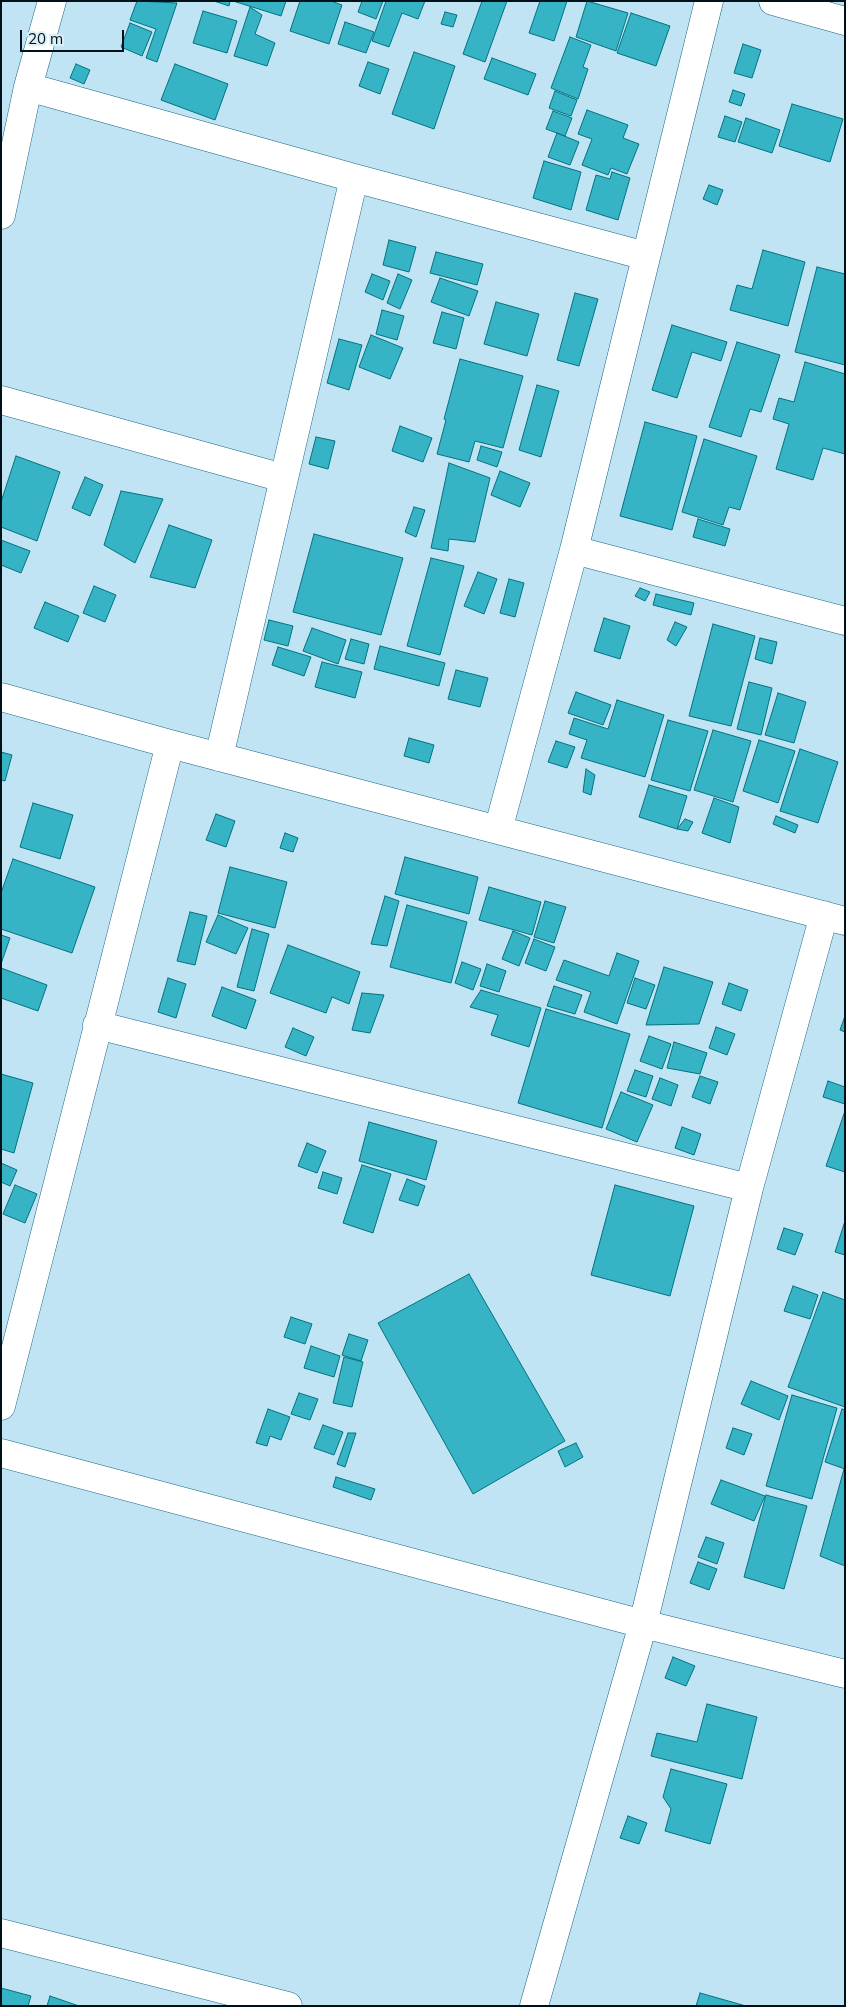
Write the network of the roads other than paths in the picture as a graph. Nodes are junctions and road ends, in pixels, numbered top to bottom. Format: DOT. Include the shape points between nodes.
graph roads {
  1 [pos="52,1"];
  2 [pos="709,1"];
  3 [pos="773,1"];
  4 [pos="845,21"];
  5 [pos="28,87"];
  6 [pos="354,178"];
  7 [pos="1,215"];
  8 [pos="646,256"];
  9 [pos="1,400"];
  10 [pos="283,478"];
  11 [pos="574,550"];
  12 [pos="845,621"];
  13 [pos="1,696"];
  14 [pos="170,744"];
  15 [pos="219,757"];
  16 [pos="498,830"];
  17 [pos="834,918"];
  18 [pos="97,1025"];
  19 [pos="749,1188"];
  20 [pos="1,1406"];
  21 [pos="1,1453"];
  22 [pos="643,1624"];
  23 [pos="845,1674"];
  24 [pos="1,1933"];
  25 [pos="288,2006"];
  26 [pos="534,2006"];
  1 -- 5 [label="street"];
  2 -- 8 [label="street"];
  3 -- 4 [label="street"];
  5 -- 6 [label="street"];
  5 -- 7 [label="street"];
  6 -- 8 [label="street"];
  6 -- 10 [label="street"];
  8 -- 11 [label="street"];
  9 -- 10 [label="street"];
  10 -- 15 [label="street"];
  11 -- 12 [label="street"];
  11 -- 16 [label="street"];
  13 -- 14 [label="street"];
  14 -- 15 [label="street"];
  14 -- 18 [label="street"];
  15 -- 16 [label="street"];
  16 -- 17 [label="street"];
  17 -- 19 [label="street"];
  18 -- 19 [label="street"];
  18 -- 20 [label="street"];
  19 -- 22 [label="street"];
  21 -- 22 [label="street"];
  22 -- 23 [label="street"];
  22 -- 26 [label="street"];
  24 -- 25 [label="street"];
}
